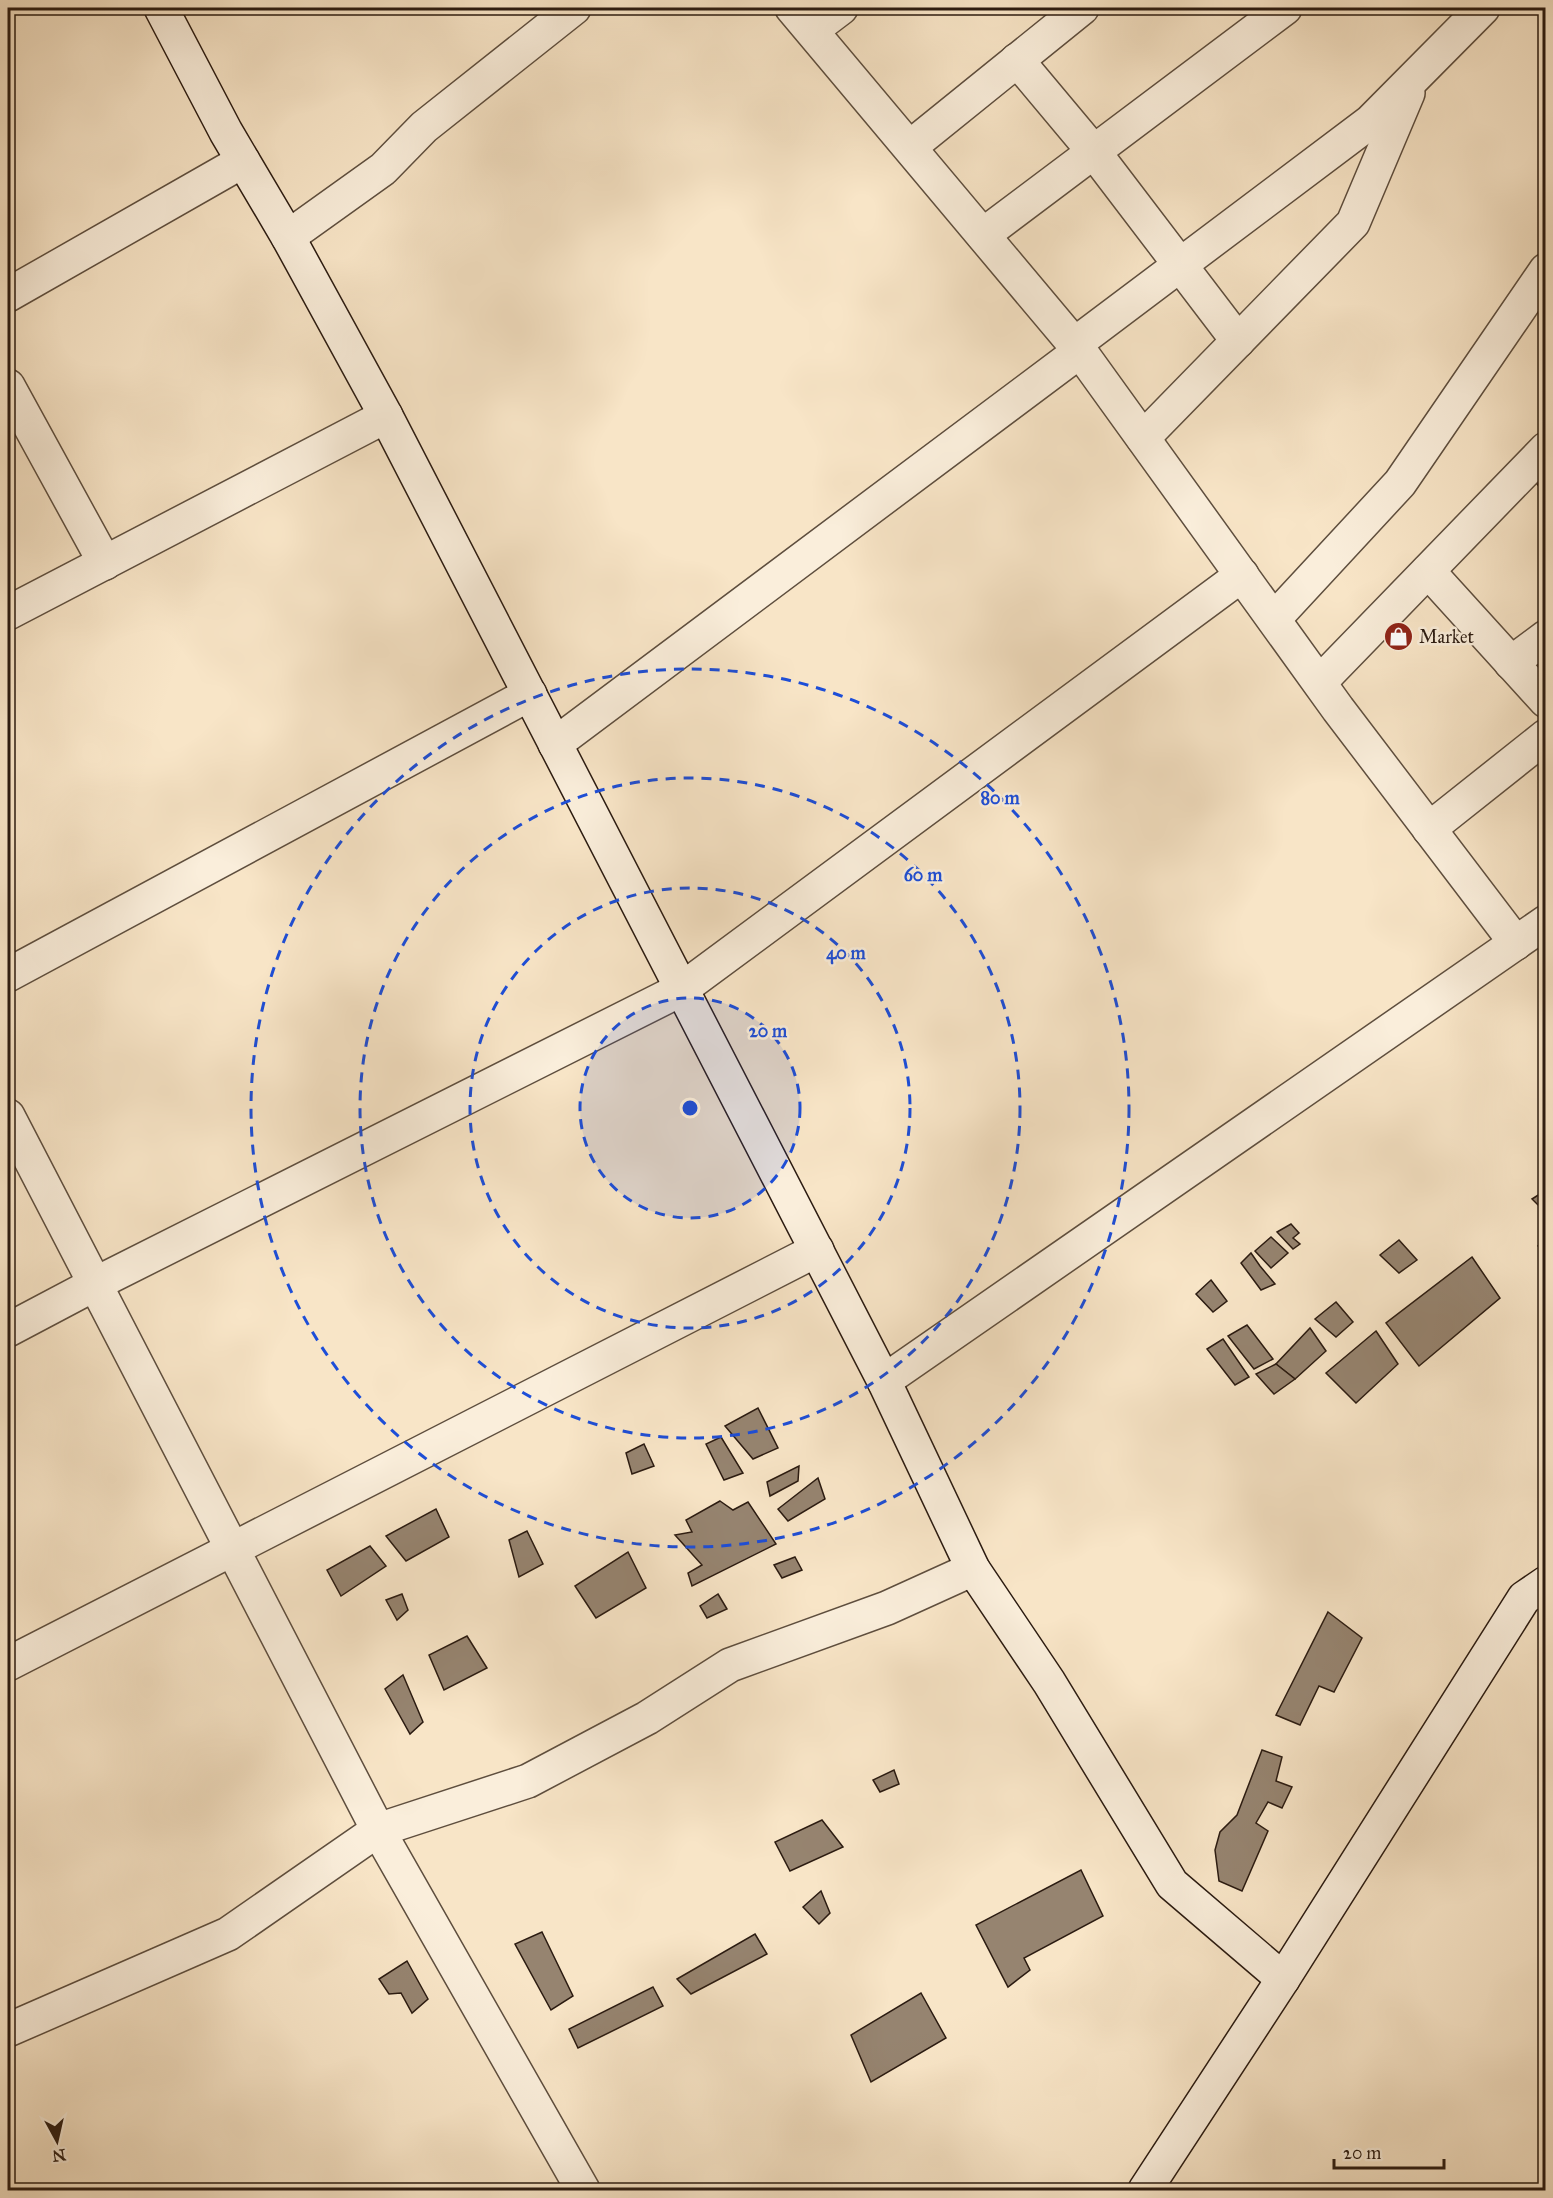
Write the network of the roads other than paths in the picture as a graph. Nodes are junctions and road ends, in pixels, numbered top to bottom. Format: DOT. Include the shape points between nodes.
graph roads {
  1 [pos="161,8"];
  2 [pos="574,8"];
  3 [pos="841,8"];
  4 [pos="1082,8"];
  5 [pos="1285,8"];
  6 [pos="1483,8"];
  7 [pos="802,19"];
  8 [pos="1017,60"];
  9 [pos="1416,75"];
  10 [pos="910,147"];
  11 [pos="1094,152"];
  12 [pos="243,161"];
  13 [pos="983,235"];
  14 [pos="288,237"];
  15 [pos="1180,266"];
  16 [pos="1545,270"];
  17 [pos="8,295"];
  18 [pos="1238,341"];
  19 [pos="1078,347"];
  20 [pos="8,386"];
  21 [pos="386,416"];
  22 [pos="19,433"];
  23 [pos="1143,438"];
  24 [pos="1545,449"];
  25 [pos="105,562"];
  26 [pos="1428,571"];
  27 [pos="1242,574"];
  28 [pos="8,613"];
  29 [pos="1274,619"];
  30 [pos="1545,637"];
  31 [pos="1511,663"];
  32 [pos="1320,682"];
  33 [pos="530,694"];
  34 [pos="1545,701"];
  35 [pos="1545,736"];
  36 [pos="555,744"];
  37 [pos="1429,829"];
  38 [pos="1545,922"];
  39 [pos="1516,944"];
  40 [pos="8,975"];
  41 [pos="682,989"];
  42 [pos="8,1116"];
  43 [pos="817,1250"];
  44 [pos="95,1284"];
  45 [pos="8,1330"];
  46 [pos="884,1381"];
  47 [pos="233,1549"];
  48 [pos="973,1569"];
  49 [pos="1545,1583"];
  50 [pos="8,1664"];
  51 [pos="378,1830"];
  52 [pos="1283,1979"];
  53 [pos="8,2030"];
  54 [pos="583,2190"];
  55 [pos="1145,2190"];
  1 -- 12 [label="street"];
  2 -- 14 [label="street" via="424,127 382,169"];
  3 -- 7 [label="street"];
  4 -- 8 [label="street"];
  5 -- 11 [label="street"];
  6 -- 9 [label="street"];
  7 -- 10 [label="street"];
  8 -- 10 [label="street"];
  8 -- 11 [label="street"];
  9 -- 15 [label="street" via="1370,122"];
  9 -- 18 [label="street" via="1353,223"];
  10 -- 13 [label="street"];
  11 -- 13 [label="street"];
  11 -- 15 [label="street"];
  12 -- 14 [label="street"];
  12 -- 17 [label="street"];
  13 -- 19 [label="street"];
  14 -- 21 [label="street"];
  15 -- 18 [label="street"];
  15 -- 19 [label="street"];
  16 -- 29 [label="street" via="1400,483"];
  18 -- 23 [label="street"];
  19 -- 23 [label="street"];
  19 -- 36 [label="street"];
  20 -- 22 [label="street"];
  21 -- 25 [label="street"];
  21 -- 33 [label="street"];
  22 -- 25 [label="street"];
  23 -- 27 [label="street"];
  24 -- 26 [label="street"];
  25 -- 28 [label="street"];
  26 -- 31 [label="street"];
  26 -- 32 [label="street"];
  27 -- 29 [label="street"];
  27 -- 41 [label="street"];
  29 -- 32 [label="street"];
  30 -- 31 [label="street"];
  31 -- 34 [label="street"];
  32 -- 37 [label="street"];
  33 -- 36 [label="street"];
  33 -- 40 [label="street"];
  35 -- 37 [label="street"];
  36 -- 41 [label="street"];
  37 -- 39 [label="street"];
  38 -- 39 [label="street"];
  39 -- 46 [label="street"];
  41 -- 43 [label="street"];
  41 -- 44 [label="street"];
  42 -- 44 [label="street"];
  43 -- 46 [label="street"];
  43 -- 47 [label="street"];
  44 -- 45 [label="street"];
  44 -- 47 [label="street"];
  46 -- 48 [label="street"];
  47 -- 50 [label="street"];
  47 -- 51 [label="street"];
  48 -- 51 [label="street" via="887,1608 730,1665 647,1718 528,1781"];
  48 -- 52 [label="street" via="1049,1682 1172,1884"];
  49 -- 52 [label="street" via="1524,1598"];
  51 -- 53 [label="street" via="228,1934"];
  51 -- 54 [label="street"];
  52 -- 55 [label="street"];
}
